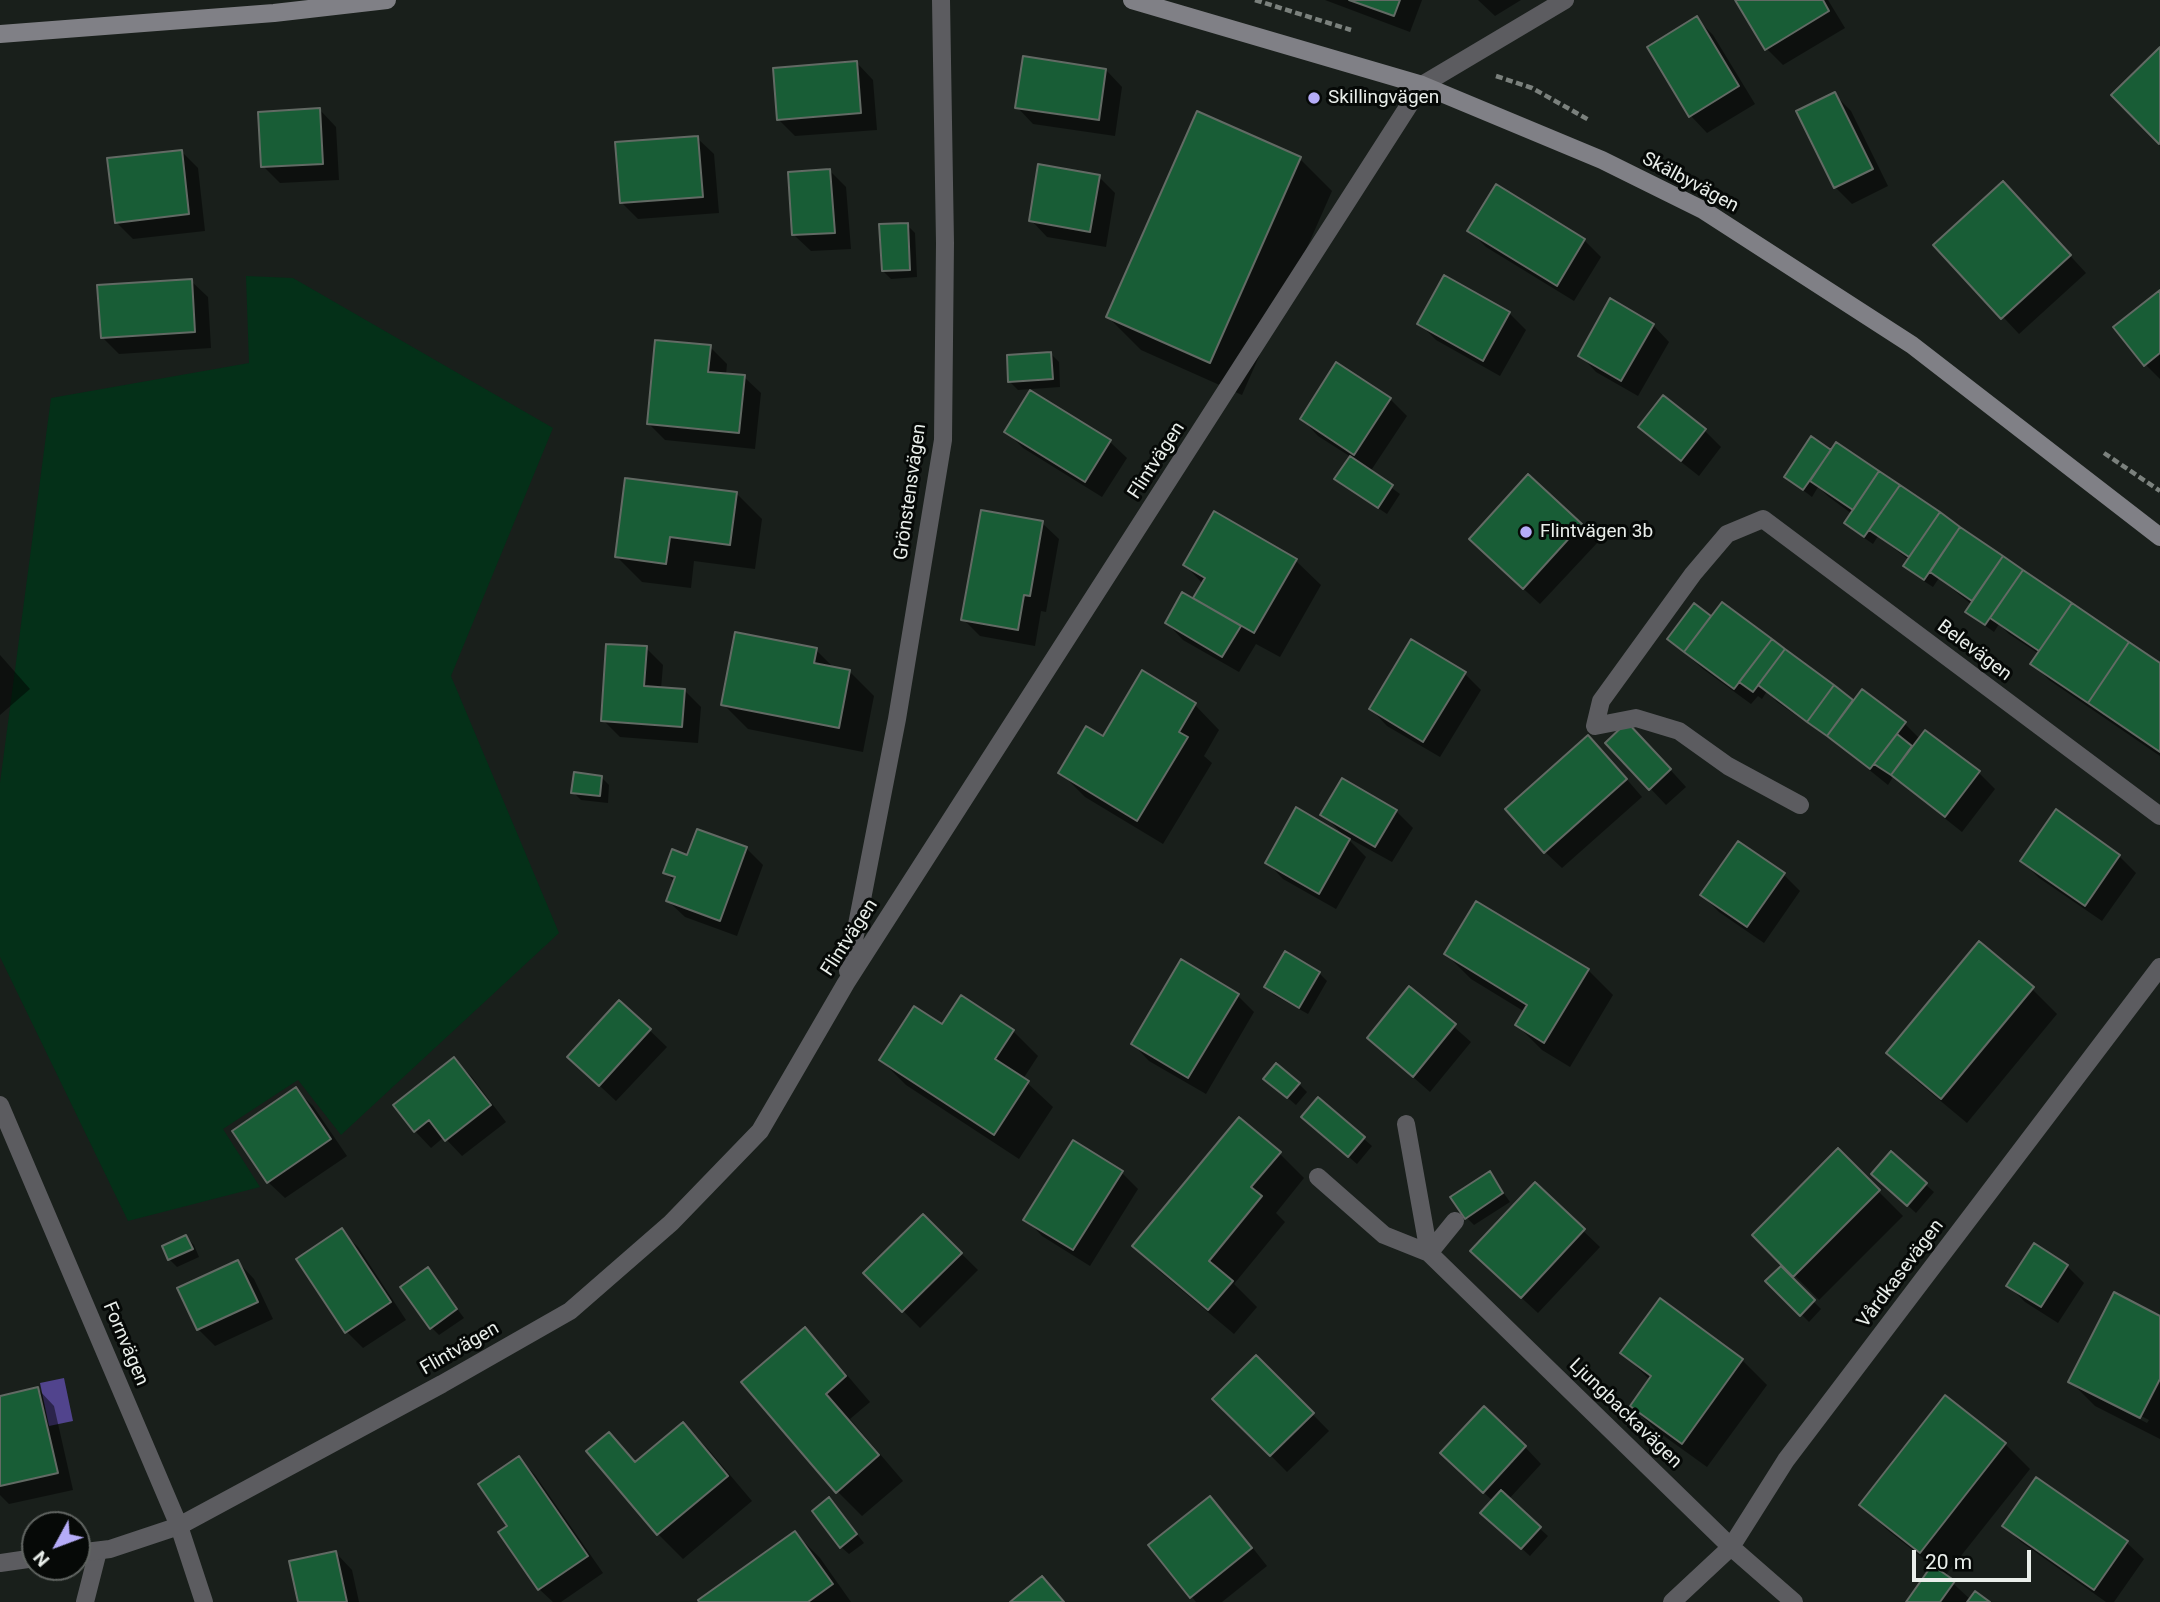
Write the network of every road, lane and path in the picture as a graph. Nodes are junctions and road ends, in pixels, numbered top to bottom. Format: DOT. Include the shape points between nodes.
graph roads {
  1 [pos="387,0"];
  2 [pos="941,0"];
  3 [pos="1132,0"];
  4 [pos="1565,0"];
  5 [pos="0,34"];
  6 [pos="1422,85"];
  7 [pos="2160,537"];
  8 [pos="1800,805"];
  9 [pos="2160,817"];
  10 [pos="2160,967"];
  11 [pos="846,983"];
  12 [pos="0,1105"];
  13 [pos="1406,1124"];
  14 [pos="1318,1177"];
  15 [pos="1455,1221"];
  16 [pos="1429,1252"];
  17 [pos="179,1526"];
  18 [pos="1731,1547"];
  19 [pos="98,1551"];
  20 [pos="91,1552"];
  21 [pos="21,1560"];
  22 [pos="0,1563"];
  23 [pos="85,1602"];
  24 [pos="204,1602"];
  25 [pos="1672,1602"];
  26 [pos="1794,1602"];
  1 -- 5 [label="street"];
  2 -- 11 [label="street, Grönstensvägen" via="943,440 897,719"];
  3 -- 6 [label="street, Skälbyvägen"];
  4 -- 6 [label="street"];
  6 -- 7 [label="street, Skälbyvägen" via="1602,160 1703,211 1912,345"];
  6 -- 11 [label="street, Flintvägen"];
  8 -- 9 [label="street, Belevägen" via="1728,766 1679,731 1636,718 1595,726 1601,701 1693,574 1727,534 1763,519"];
  10 -- 18 [label="street, Vårdkasevägen" via="1786,1460"];
  11 -- 17 [label="street, Flintvägen" via="760,1130 671,1223 570,1311"];
  12 -- 17 [label="street, Fornvägen"];
  13 -- 16 [label="street"];
  14 -- 16 [label="street" via="1384,1235"];
  15 -- 16 [label="street"];
  16 -- 18 [label="street, Ljungbackavägen"];
  17 -- 19 [label="street, Flintvägen"];
  17 -- 24 [label="street, Fornvägen"];
  18 -- 25 [label="street, Vårdkasevägen"];
  18 -- 26 [label="street, Ljungbackavägen"];
  19 -- 20 [label="street, Flintvägen"];
  19 -- 23 [label="street"];
  21 -- 22 [label="street"];
}
